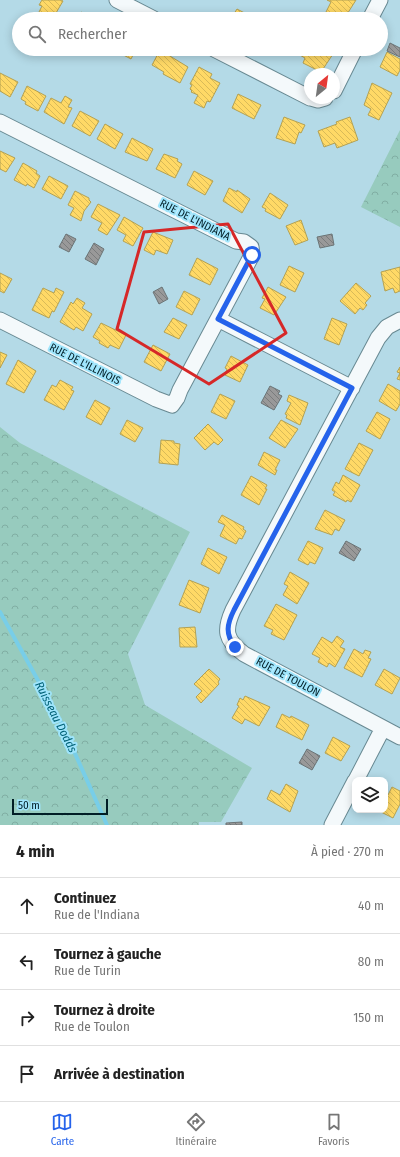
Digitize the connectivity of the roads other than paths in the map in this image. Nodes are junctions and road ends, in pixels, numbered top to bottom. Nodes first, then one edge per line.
1 (117, 0) edge
2 (380, 0) edge
3 (140, 12) edge
4 (374, 12) edge
5 (228, 56) edge
6 (352, 56) edge
7 (340, 79) edge
8 (304, 94) edge
9 (0, 122) edge
10 (218, 319) junction
11 (0, 320) edge
12 (400, 320) edge
13 (352, 388) junction
14 (172, 405) joint
15 (383, 728) junction
16 (400, 737) edge
17 (357, 777) edge
18 (352, 787) edge
19 (332, 825) edge

1 - 3 street
2 - 4 street
5 - 8 street
6 - 7 street
9 - 10 street, RUE DE L'INDIANA
10 - 13 street
10 - 14 street, RUE DE L'INDIANA
11 - 14 street, RUE DE L'ILLINOIS
12 - 13 street, RUE DE TOULON
13 - 15 street, RUE DE TOULON
15 - 16 street, RUE DE TOULON
15 - 17 street
18 - 19 street

